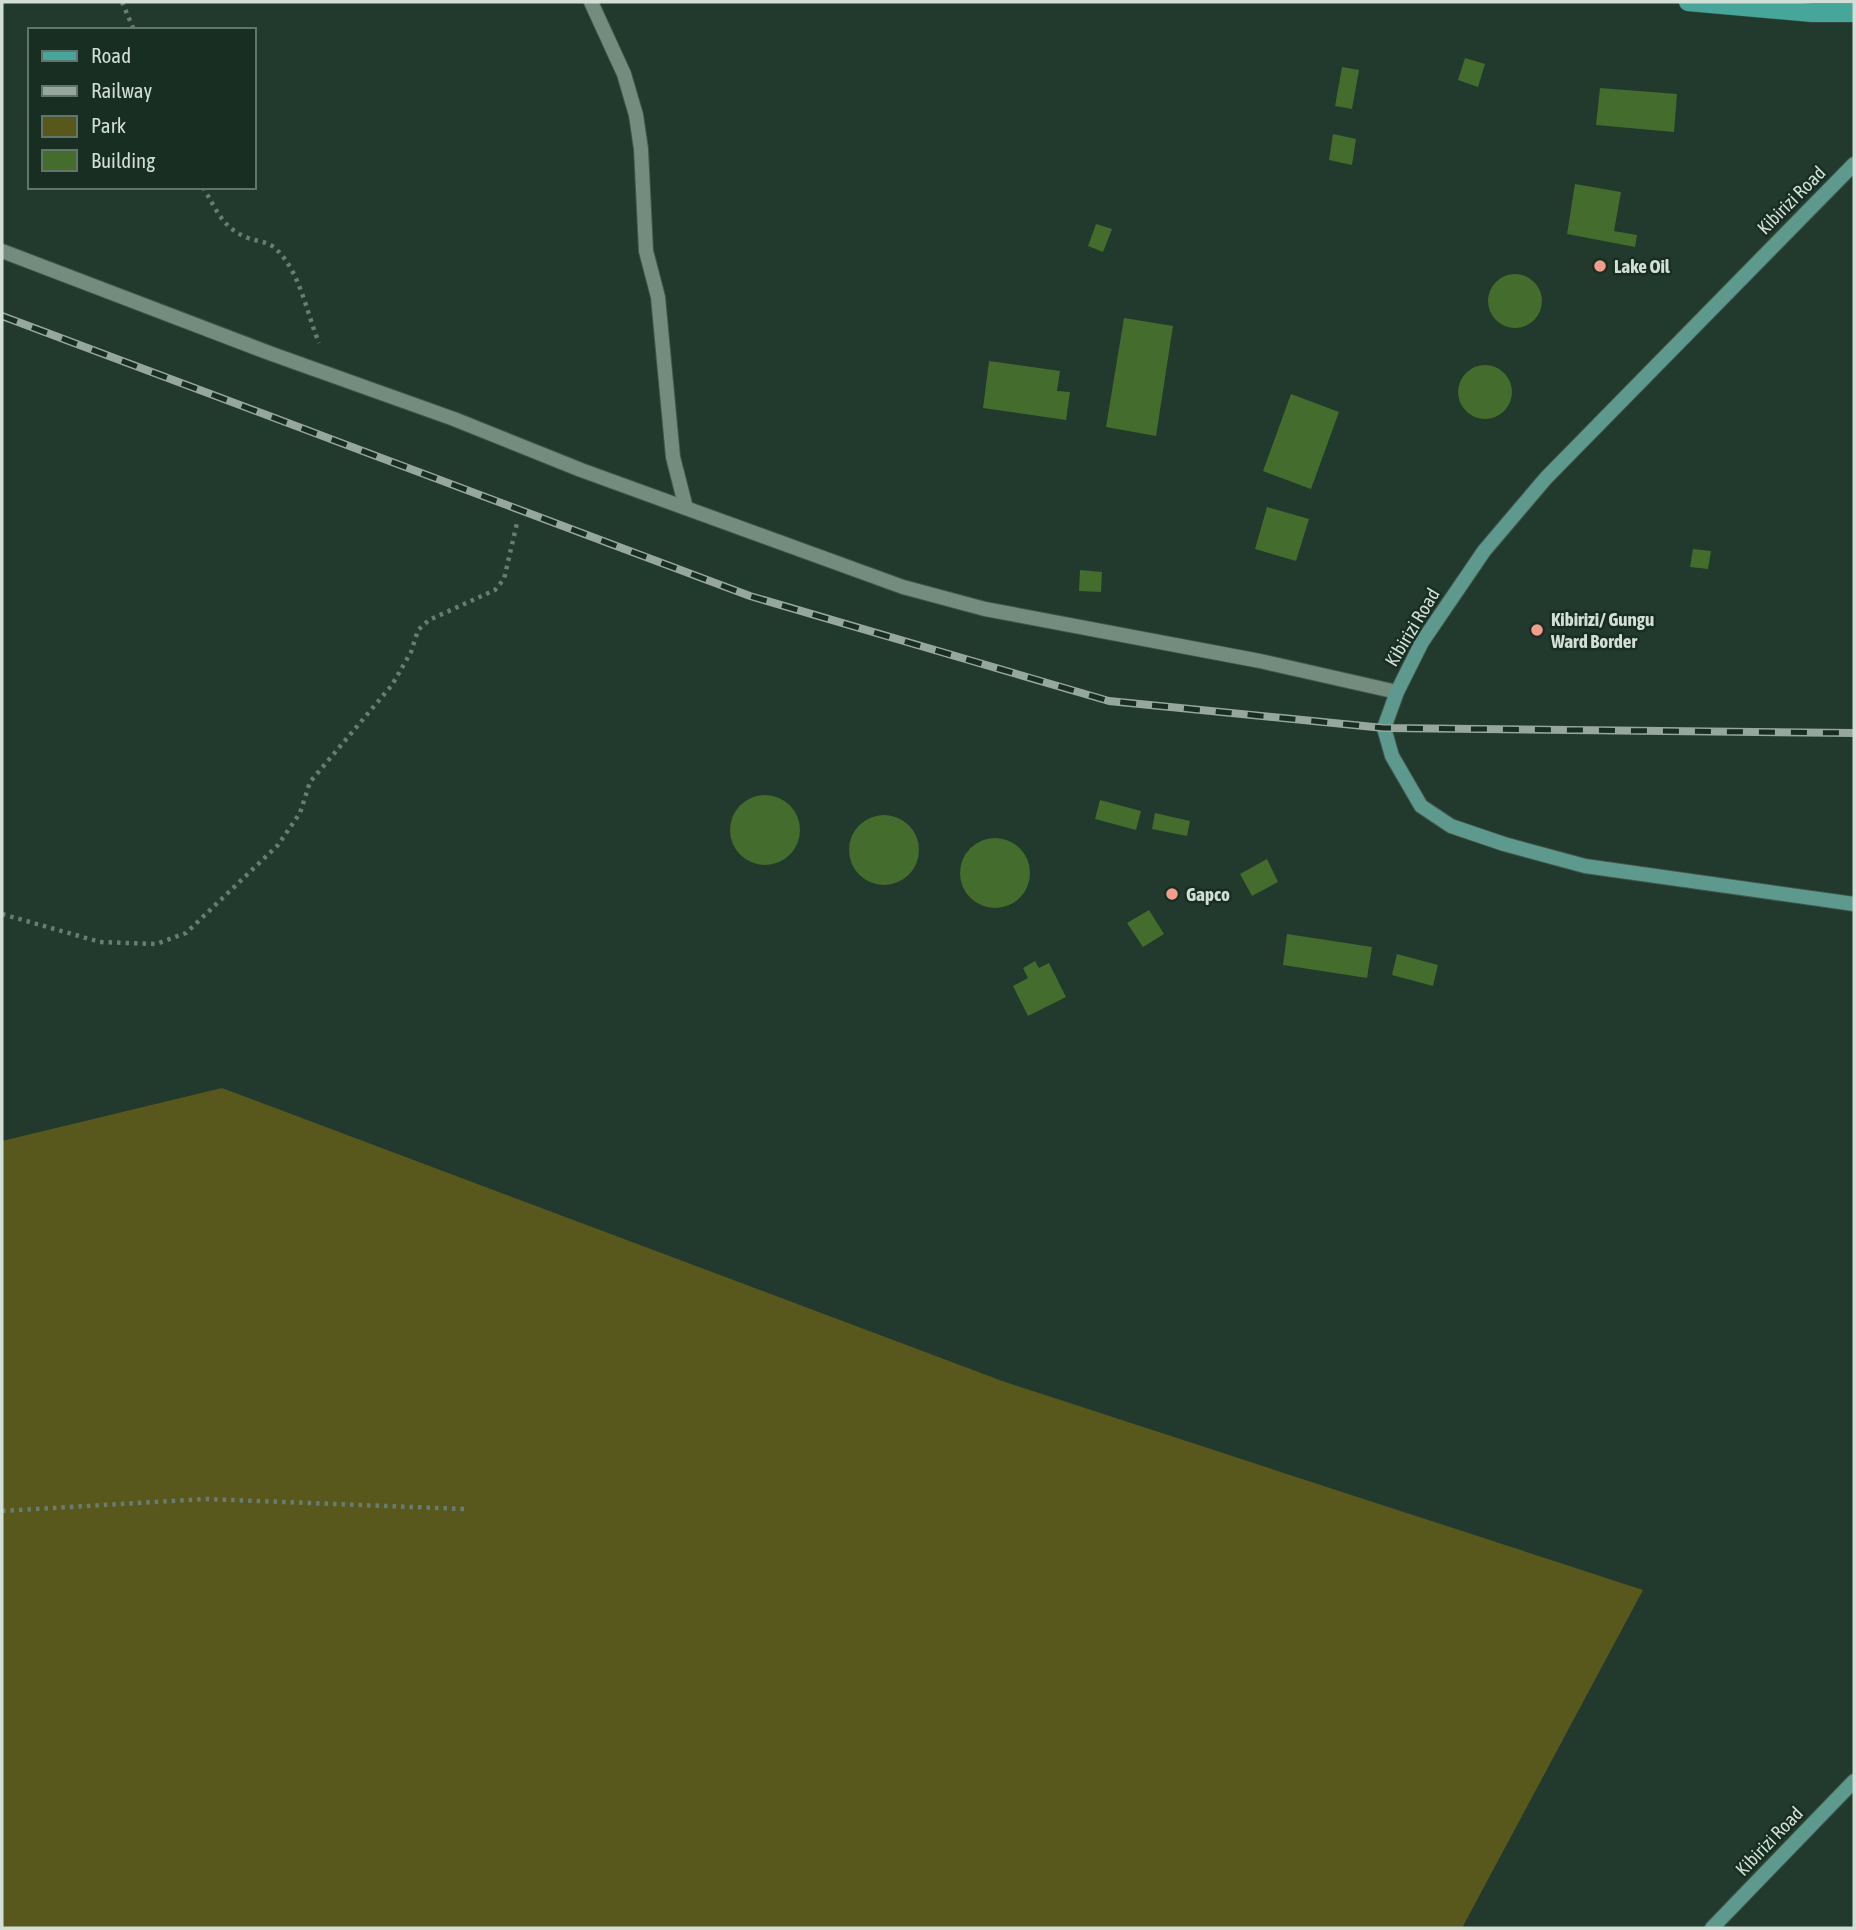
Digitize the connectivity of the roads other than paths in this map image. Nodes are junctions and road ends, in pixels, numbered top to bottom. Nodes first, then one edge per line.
1 (591, 2) edge
2 (1689, 2) edge
3 (1854, 13) edge
4 (1854, 164) edge
5 (2, 251) edge
6 (686, 508) junction
7 (1396, 692) junction
8 (1854, 904) edge
9 (1854, 1781) edge
10 (1712, 1928) edge

1 - 6 street
2 - 3 main road
4 - 7 street, Kibirizi Road
5 - 6 street
6 - 7 street
7 - 8 street, Kibirizi Road
9 - 10 street, Kibirizi Road

